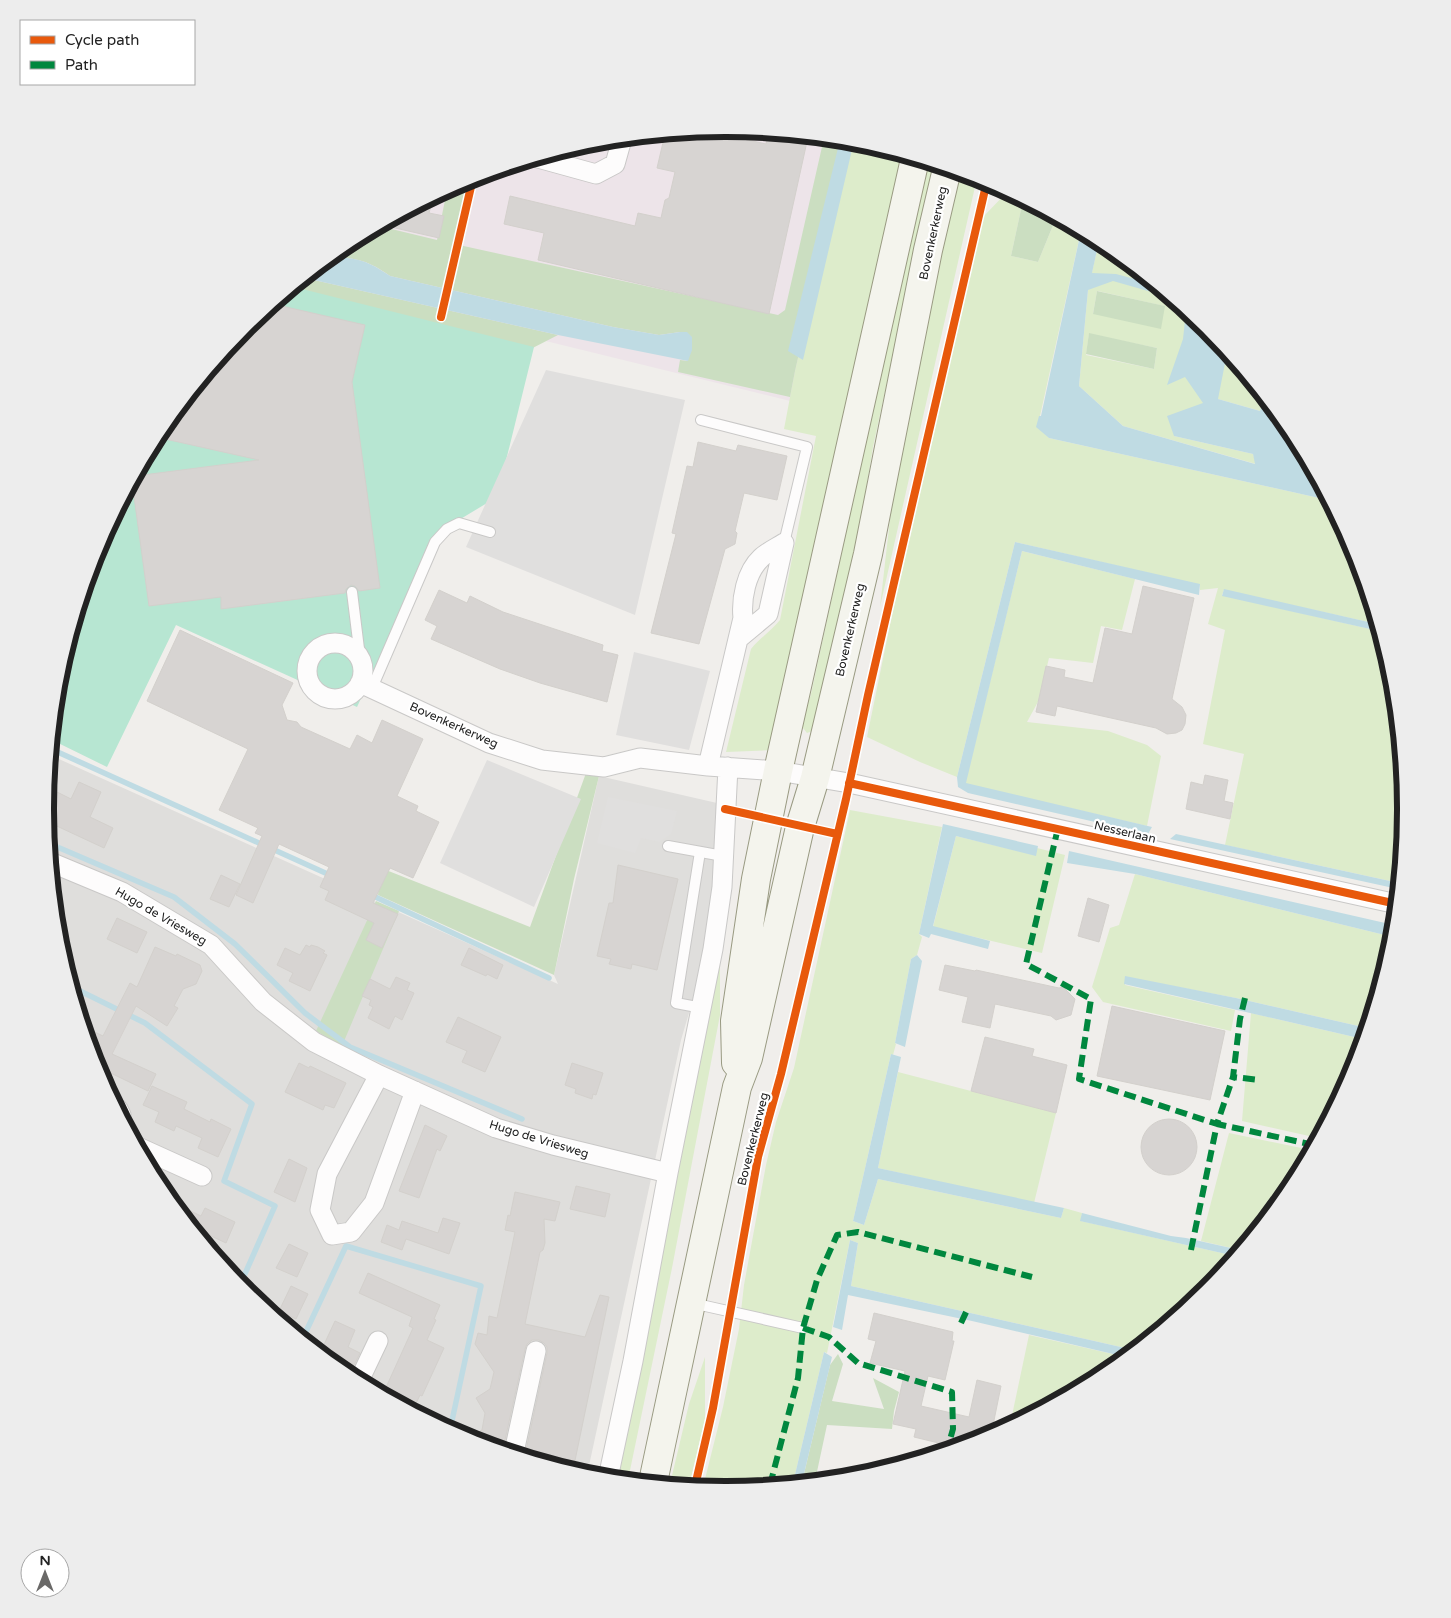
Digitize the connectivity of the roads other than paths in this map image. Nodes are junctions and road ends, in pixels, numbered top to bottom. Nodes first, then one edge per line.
1 (620, 146) edge
2 (549, 161) edge
3 (914, 165) edge
4 (945, 175) edge
5 (700, 420) dead end
6 (490, 532) dead end
7 (784, 543) junction
8 (352, 592) dead end
9 (738, 640) junction
10 (360, 657) junction
11 (366, 685) junction
12 (708, 766) junction
13 (728, 767) junction
14 (778, 771) junction
15 (815, 778) junction
16 (668, 846) dead end
17 (700, 852) junction
18 (723, 856) junction
19 (56, 865) edge
20 (1391, 903) edge
21 (702, 1008) junction
22 (378, 1075) junction
23 (737, 1087) junction
24 (415, 1091) junction
25 (148, 1152) edge
26 (668, 1173) junction
27 (202, 1176) dead end
28 (692, 1303) junction
29 (803, 1328) dead end
30 (378, 1341) dead end
31 (536, 1351) dead end
32 (362, 1374) edge
33 (515, 1447) edge
34 (610, 1470) edge
35 (654, 1476) edge

1 - 2 street
3 - 14 main road, Bovenkerkerweg
4 - 15 main road, Bovenkerkerweg
5 - 7 lane
6 - 11 lane
7 - 9 street
7 - 9 street
8 - 10 lane
9 - 12 street
10 - 11 street
10 - 11 street
11 - 12 street, Bovenkerkerweg
12 - 13 street, Bovenkerkerweg
13 - 14 street, Bovenkerkerweg
13 - 18 street
14 - 15 street, Nesserlaan
14 - 23 main road, Bovenkerkerweg
15 - 20 street, Nesserlaan
15 - 23 main road, Bovenkerkerweg
16 - 17 lane
17 - 18 lane
17 - 21 lane
18 - 21 street
19 - 22 street, Hugo de Vriesweg
21 - 26 street
22 - 24 street, Hugo de Vriesweg
22 - 24 street
23 - 28 main road, Bovenkerkerweg
24 - 26 street, Hugo de Vriesweg
25 - 27 street
26 - 34 street
28 - 29 lane
28 - 35 main road, Bovenkerkerweg
30 - 32 street
31 - 33 street

